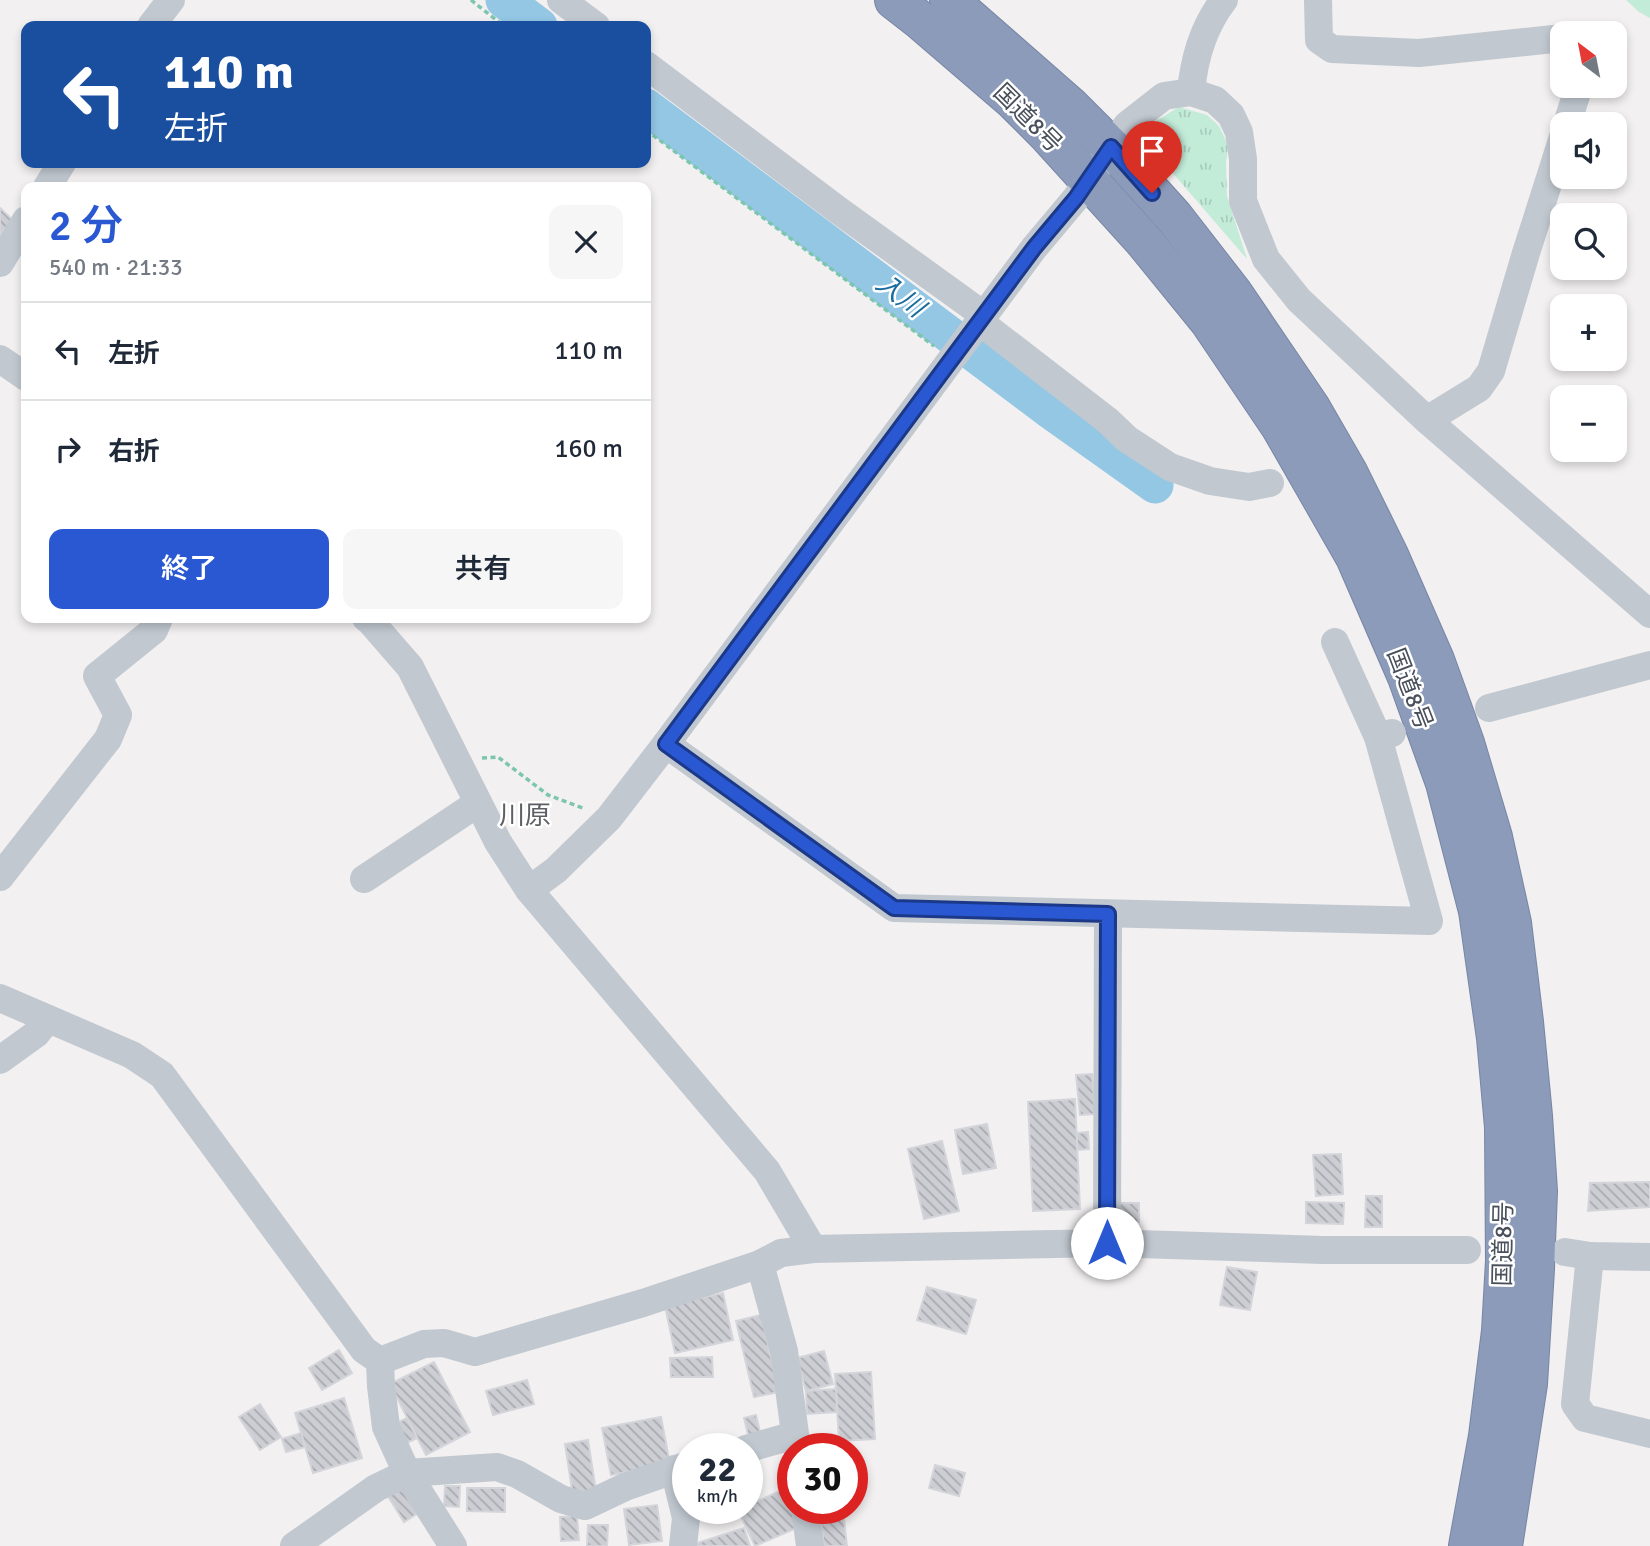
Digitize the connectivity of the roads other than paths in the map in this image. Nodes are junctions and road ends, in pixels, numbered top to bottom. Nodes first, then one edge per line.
1 (171, 0) edge
2 (561, 0) edge
3 (894, 0) edge
4 (948, 0) edge
5 (1224, 0) edge
6 (1318, 0) edge
7 (155, 21) edge
8 (589, 21) edge
9 (1550, 39) edge
10 (651, 69) edge
11 (1191, 92) junction
12 (1111, 147) junction
13 (1550, 177) edge
14 (1088, 181) junction
15 (21, 228) edge
16 (0, 263) edge
17 (982, 319) junction
18 (0, 359) edge
19 (21, 374) edge
20 (1427, 420) junction
21 (1270, 482) dead end
22 (1650, 614) edge
23 (157, 623) edge
24 (370, 623) edge
25 (1335, 642) dead end
26 (1650, 665) edge
27 (1489, 708) dead end
28 (666, 744) junction
29 (478, 803) junction
30 (0, 877) edge
31 (364, 879) dead end
32 (529, 890) junction
33 (1108, 914) junction
34 (0, 999) edge
35 (48, 1019) junction
36 (0, 1060) edge
37 (1107, 1243) junction
38 (813, 1249) junction
39 (1467, 1250) dead end
40 (1650, 1257) edge
41 (760, 1265) junction
42 (380, 1361) junction
43 (795, 1433) edge
44 (1650, 1434) edge
45 (672, 1470) edge
46 (407, 1473) junction
47 (685, 1524) edge
48 (807, 1524) edge
49 (294, 1546) edge
50 (453, 1546) edge
51 (683, 1546) edge
52 (810, 1546) edge
53 (1468, 1546) edge
54 (1503, 1546) edge

1 - 7 street
2 - 8 street
3 - 14 highway, 国道8号
4 - 12 highway, 国道8号
5 - 11 street
6 - 9 street
10 - 17 street
11 - 12 street
11 - 20 street
12 - 14 street
12 - 54 highway, 国道8号
13 - 20 street
14 - 17 street
14 - 53 highway, 国道8号
15 - 16 street
17 - 21 street
17 - 28 street
18 - 19 street
20 - 22 street
23 - 30 street
24 - 29 street
25 - 33 street
26 - 27 street
28 - 32 street
28 - 33 street
29 - 31 street
29 - 32 street
32 - 38 street
33 - 37 street
34 - 35 street
35 - 36 street
35 - 42 street
37 - 38 street
37 - 39 street
38 - 41 street
40 - 44 street
41 - 42 street
41 - 43 street
42 - 46 street
45 - 46 street
46 - 49 street
46 - 50 street
47 - 51 street
48 - 52 street

